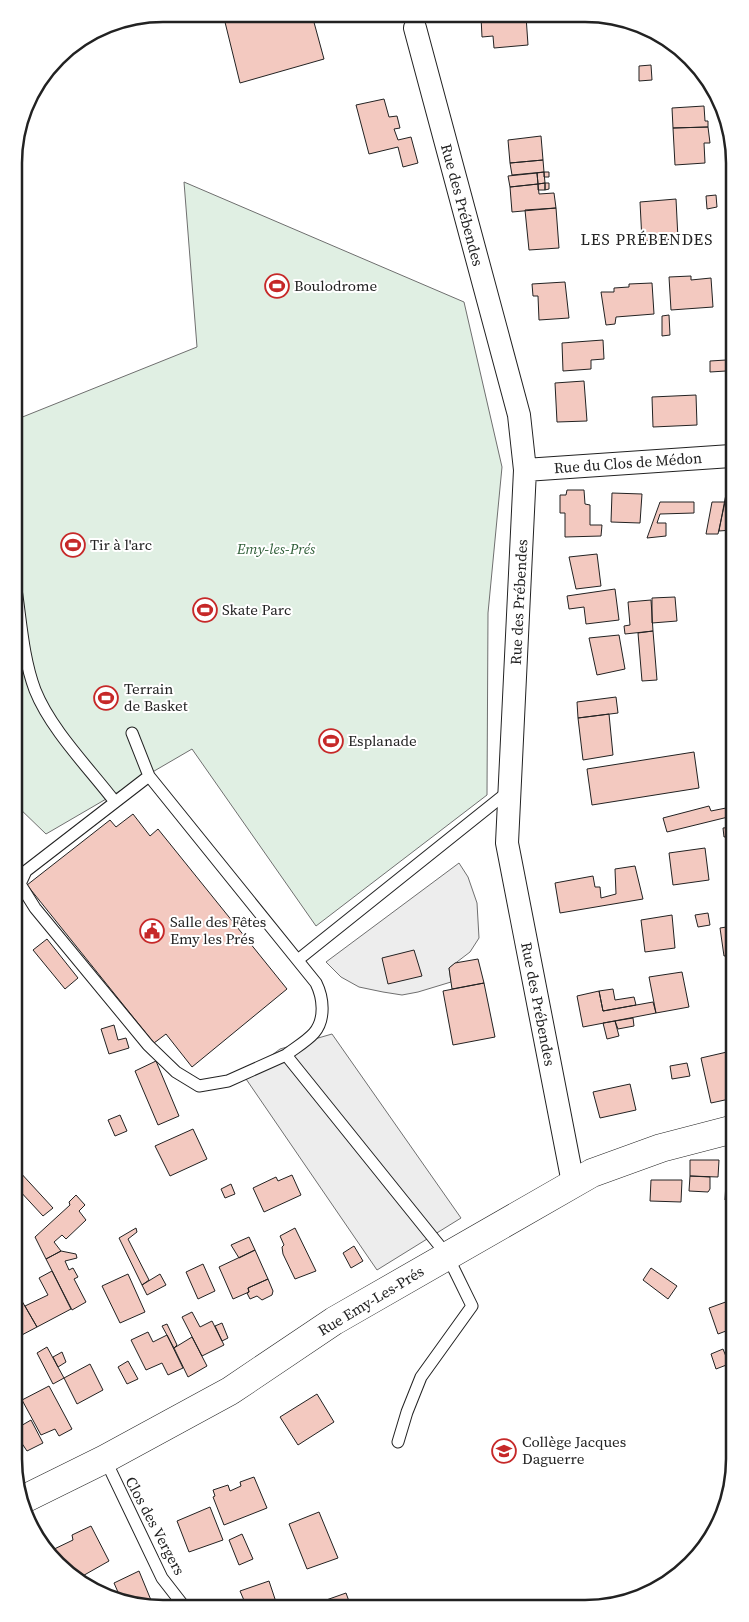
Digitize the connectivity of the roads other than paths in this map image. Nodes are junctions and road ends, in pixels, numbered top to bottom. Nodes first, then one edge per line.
1 (415, 28) dead end
2 (726, 456) edge
3 (525, 470) junction
4 (23, 634) edge
5 (132, 733) dead end
6 (149, 776) junction
7 (509, 791) junction
8 (115, 802) junction
9 (22, 879) edge
10 (22, 888) edge
11 (299, 959) junction
12 (286, 1055) junction
13 (726, 1131) edge
14 (573, 1183) junction
15 (447, 1255) junction
16 (398, 1442) dead end
17 (105, 1459) junction
18 (28, 1497) edge
19 (179, 1600) edge

1 - 3 street, Rue des Prébendes
2 - 3 street, Rue du Clos de Médon
3 - 7 street, Rue des Prébendes
4 - 8 lane
5 - 6 lane
6 - 8 lane
6 - 11 lane
7 - 11 lane
7 - 14 street, Rue des Prébendes
8 - 9 lane
10 - 12 lane
11 - 12 lane
12 - 15 lane
13 - 14 street, Rue Emy-Les-Prés
14 - 15 street, Rue Emy-Les-Prés
15 - 16 lane
15 - 17 street, Rue Emy-Les-Prés
17 - 18 street, Rue Emy-Les-Prés
17 - 19 lane, Clos des Vergers

